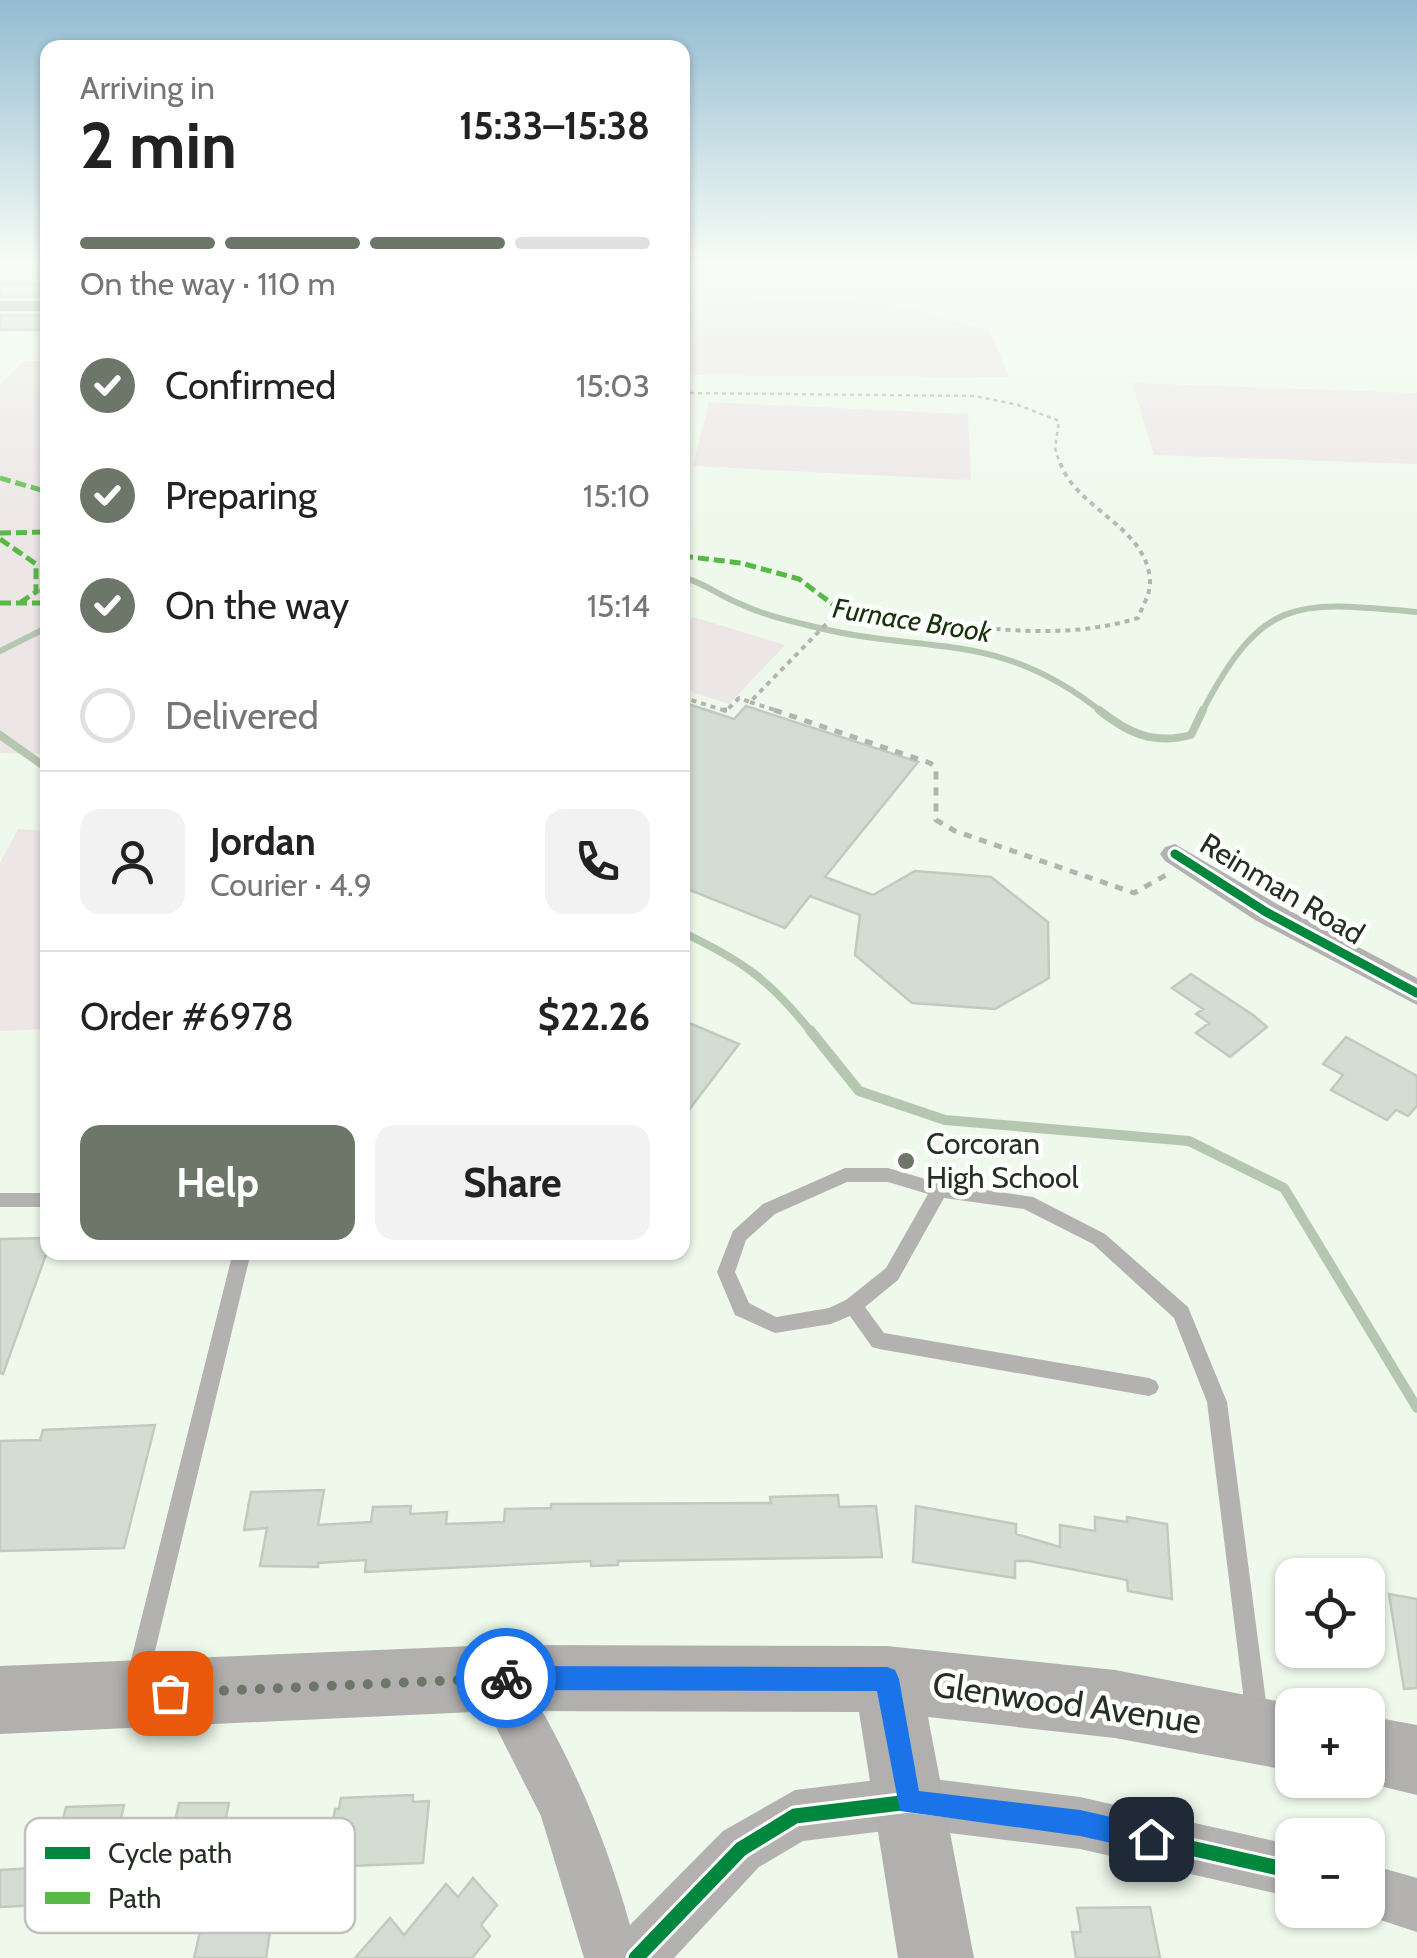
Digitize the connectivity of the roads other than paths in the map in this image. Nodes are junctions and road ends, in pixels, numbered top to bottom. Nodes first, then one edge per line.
1 (1172, 864) road end
2 (1417, 993) edge
3 (939, 1190) junction
4 (0, 1200) edge
5 (40, 1200) edge
6 (240, 1260) edge
7 (853, 1306) junction
8 (1150, 1387) dead end
9 (495, 1678) junction
10 (887, 1679) junction
11 (134, 1694) junction
12 (0, 1700) edge
13 (1275, 1728) edge
14 (1275, 1734) edge
15 (1385, 1754) edge
16 (1417, 1760) edge
17 (909, 1802) junction
18 (1275, 1867) edge
19 (1385, 1896) edge
20 (1417, 1905) edge
21 (611, 1958) edge
22 (636, 1958) edge
23 (936, 1958) edge

1 - 2 street, Reinman Road
3 - 7 lane
3 - 7 lane
3 - 13 lane
4 - 5 lane
6 - 11 lane
7 - 8 lane
9 - 10 main road, Glenwood Avenue
9 - 11 main road, Glenwood Avenue
9 - 21 street
10 - 14 main road, Glenwood Avenue
10 - 17 main road
11 - 12 main road, Glenwood Avenue
15 - 16 main road
17 - 18 street
17 - 22 street
17 - 23 main road
19 - 20 street

